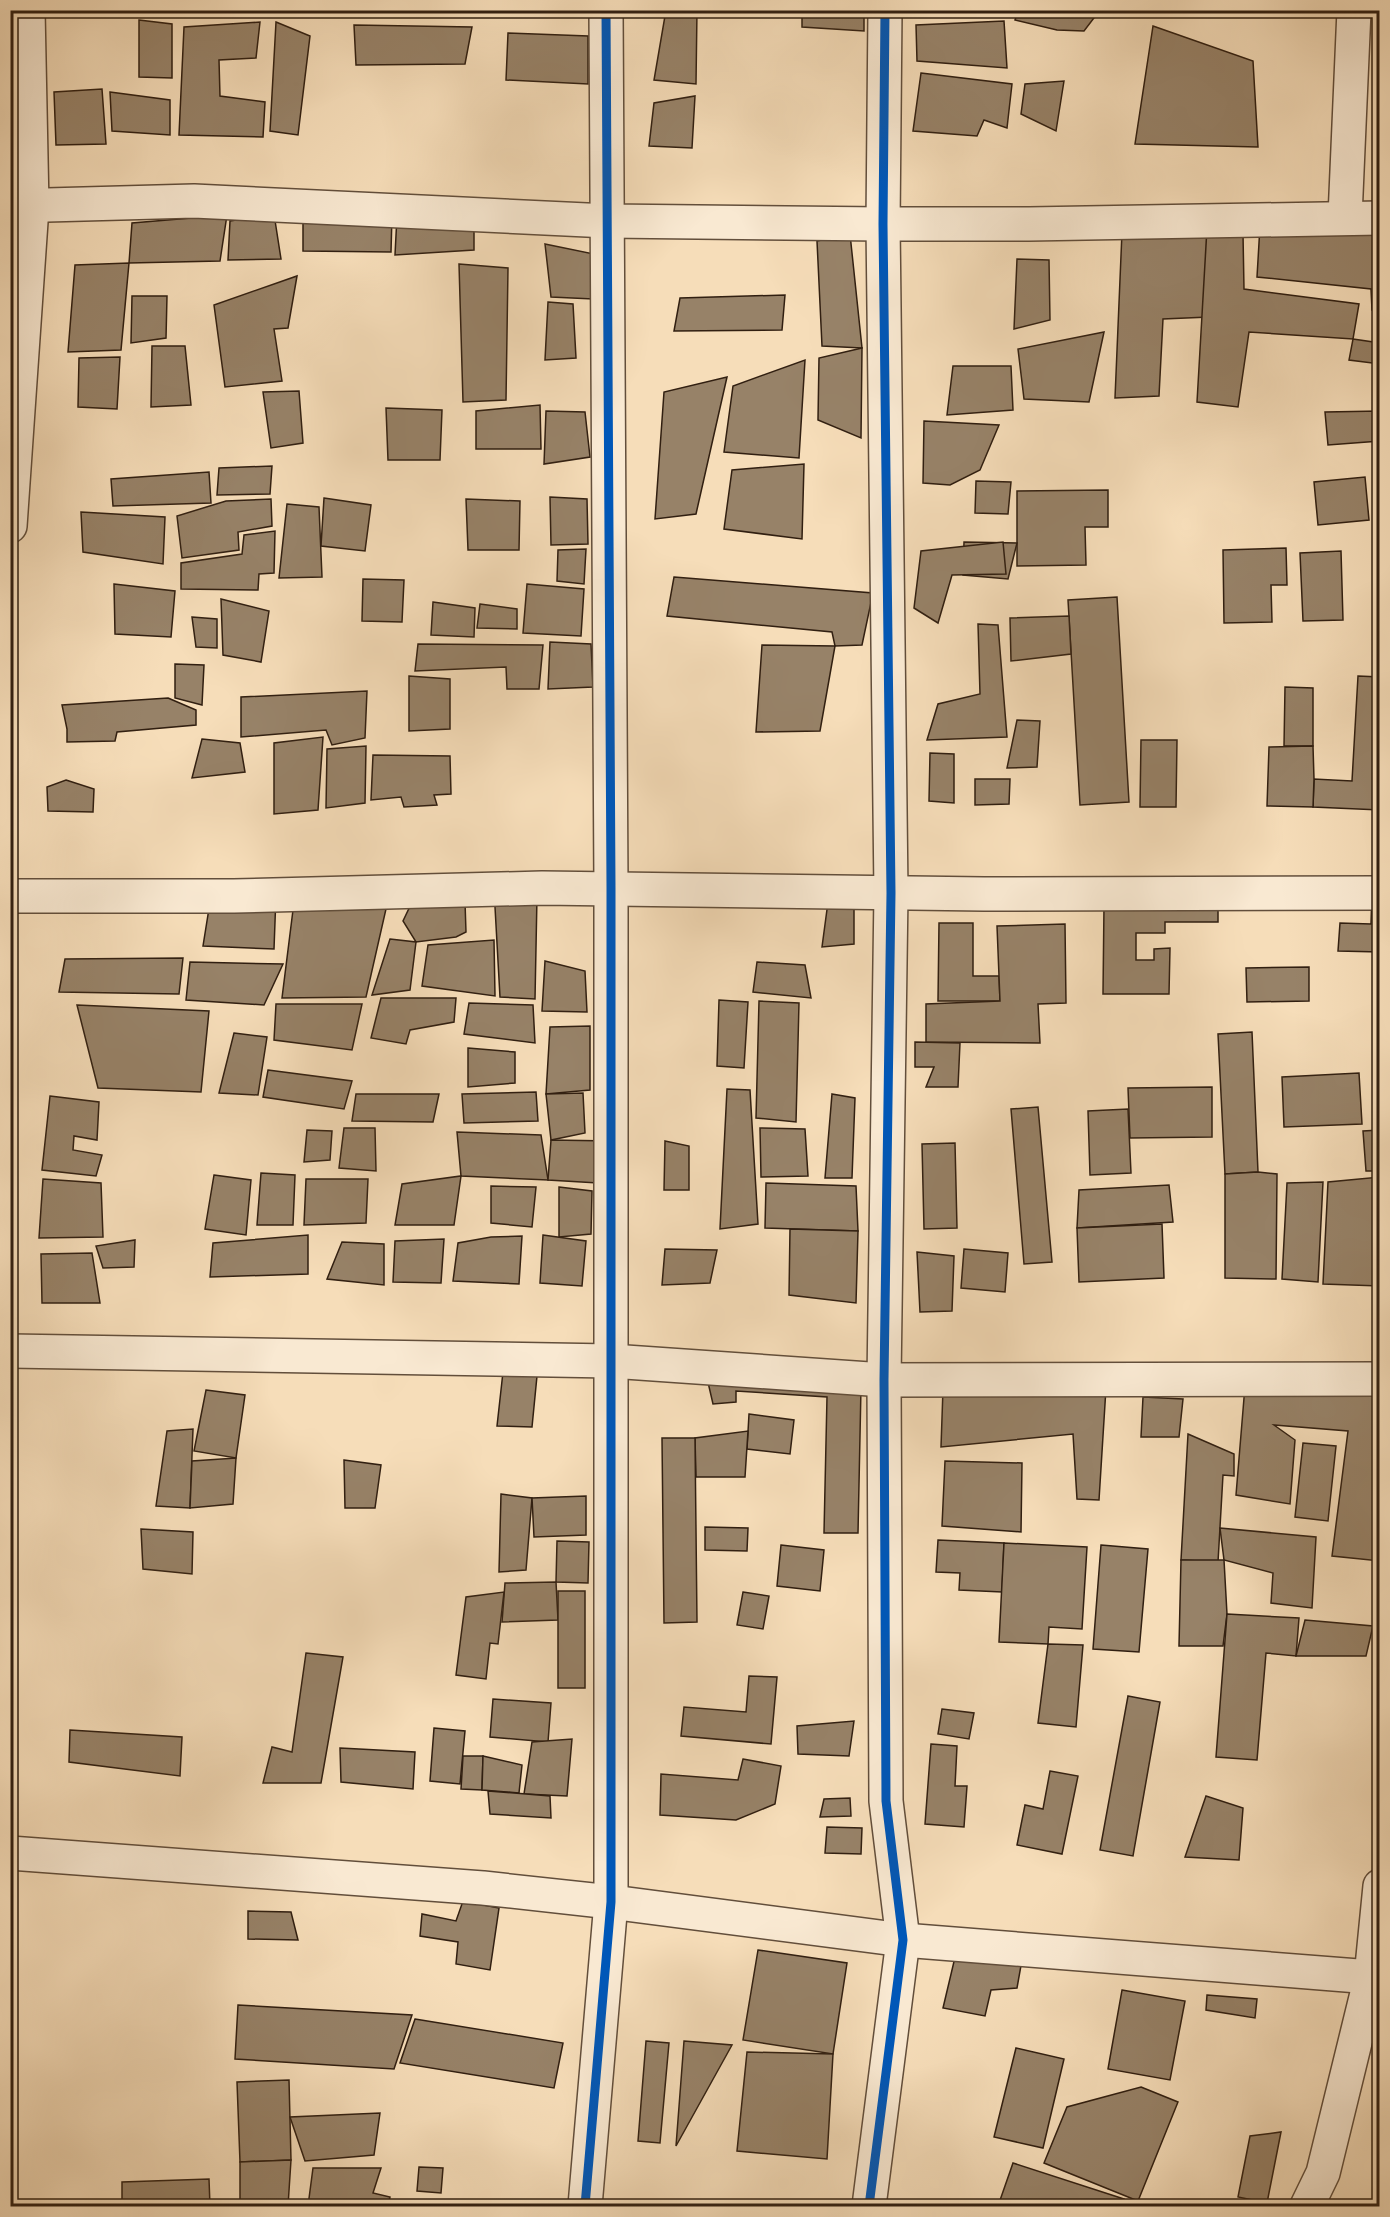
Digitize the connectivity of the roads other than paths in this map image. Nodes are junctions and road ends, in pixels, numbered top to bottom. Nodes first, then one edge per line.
1 (28, 10) edge
2 (606, 10) edge
3 (885, 10) edge
4 (1354, 10) edge
5 (21, 207) edge
6 (1345, 218) junction
7 (1380, 218) edge
8 (608, 221) junction
9 (883, 224) junction
10 (10, 526) edge
11 (611, 888) junction
12 (891, 893) junction
13 (1380, 893) edge
14 (10, 896) edge
15 (10, 1351) edge
16 (611, 1361) junction
17 (1380, 1379) edge
18 (884, 1380) junction
19 (10, 1853) edge
20 (1380, 1886) edge
21 (610, 1902) junction
22 (903, 1940) junction
23 (1375, 1978) edge
24 (585, 2206) edge
25 (869, 2206) edge
26 (1307, 2206) edge

1 - 5 street
2 - 8 street
3 - 9 street
4 - 6 street
5 - 8 street
5 - 10 street
6 - 7 street
6 - 9 street
8 - 9 street
8 - 11 street
9 - 12 street
11 - 12 street
11 - 14 street
11 - 16 street
12 - 13 street
12 - 18 street
15 - 16 street
16 - 18 street
16 - 21 street
17 - 18 street
18 - 22 street
19 - 21 street
20 - 23 street
21 - 22 street
21 - 24 street
22 - 23 street
22 - 25 street
23 - 26 street

